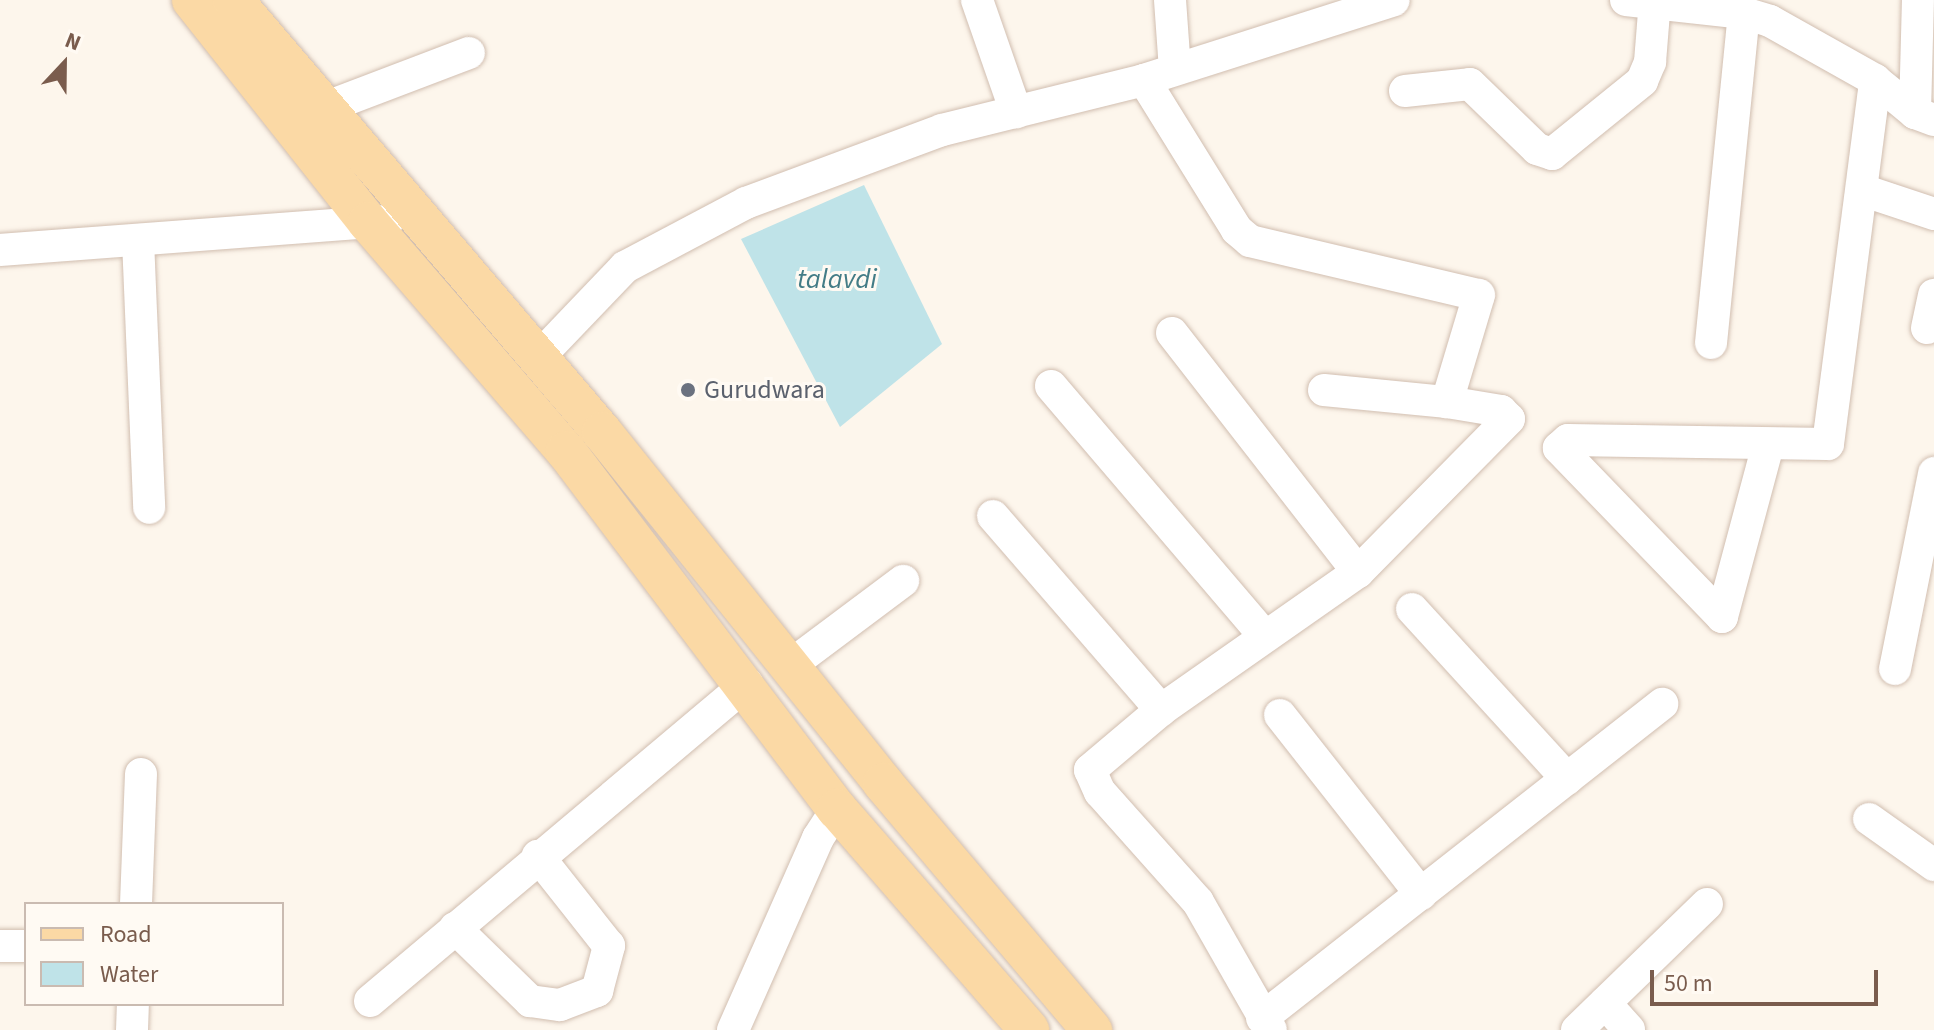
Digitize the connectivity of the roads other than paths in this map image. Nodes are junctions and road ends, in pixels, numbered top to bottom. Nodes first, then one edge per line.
1 (192, 0) edge
2 (233, 0) edge
3 (977, 0) edge
4 (1170, 0) edge
5 (1394, 0) edge
6 (1918, 0) edge
7 (1645, 1) edge
8 (1338, 8) edge
9 (1762, 11) edge
10 (469, 53) dead end
11 (1175, 69) junction
12 (1144, 80) junction
13 (1875, 80) junction
14 (1405, 91) dead end
15 (324, 108) junction
16 (1016, 112) junction
17 (1924, 116) edge
18 (1862, 190) junction
19 (1934, 214) edge
20 (418, 218) junction
21 (368, 222) junction
22 (138, 240) junction
23 (0, 250) edge
24 (1934, 295) edge
25 (1927, 328) dead end
26 (1172, 333) dead end
27 (1711, 343) dead end
28 (538, 358) junction
29 (1051, 386) dead end
30 (1324, 390) dead end
31 (1447, 402) junction
32 (1768, 445) junction
33 (1934, 473) edge
34 (149, 508) dead end
35 (993, 516) dead end
36 (1358, 572) junction
37 (903, 581) dead end
38 (1412, 609) dead end
39 (1263, 634) junction
40 (792, 664) junction
41 (1895, 669) dead end
42 (747, 683) junction
43 (1662, 704) dead end
44 (1161, 710) junction
45 (1280, 715) dead end
46 (141, 774) dead end
47 (1567, 779) junction
48 (837, 809) junction
49 (1869, 819) dead end
50 (538, 856) junction
51 (1934, 865) edge
52 (1421, 894) junction
53 (136, 902) edge
54 (1707, 904) dead end
55 (455, 928) junction
56 (0, 946) edge
57 (24, 946) edge
58 (370, 1001) dead end
59 (1605, 1003) junction
60 (133, 1006) edge
61 (1266, 1024) edge
62 (132, 1030) edge
63 (733, 1030) edge
64 (1029, 1030) edge
65 (1092, 1030) edge
66 (1577, 1030) edge
67 (1629, 1030) edge

1 - 21 main road
2 - 15 main road
3 - 16 street
4 - 11 street
5 - 8 street
6 - 17 street
7 - 9 street
7 - 14 street
8 - 11 street
9 - 13 street
9 - 27 street
10 - 15 street
11 - 12 street
12 - 16 street
12 - 31 street
13 - 17 street
13 - 18 street
15 - 20 main road
16 - 28 street
18 - 19 street
18 - 32 street
20 - 21 street
20 - 28 main road
21 - 22 street
21 - 42 main road
22 - 23 street
22 - 34 street
24 - 25 street
26 - 36 street
28 - 40 main road
29 - 39 street
30 - 31 street
31 - 36 street
32 - 32 street
33 - 41 street
35 - 44 street
36 - 39 street
37 - 40 street
38 - 47 street
39 - 44 street
40 - 65 main road
42 - 48 main road
42 - 50 street
43 - 47 street
44 - 61 street
45 - 52 street
46 - 53 street
47 - 52 street
48 - 63 street
48 - 64 main road
49 - 51 street
50 - 55 street
50 - 55 street
52 - 61 street
54 - 59 street
55 - 58 street
56 - 57 street
59 - 66 street
59 - 67 street
60 - 62 street

